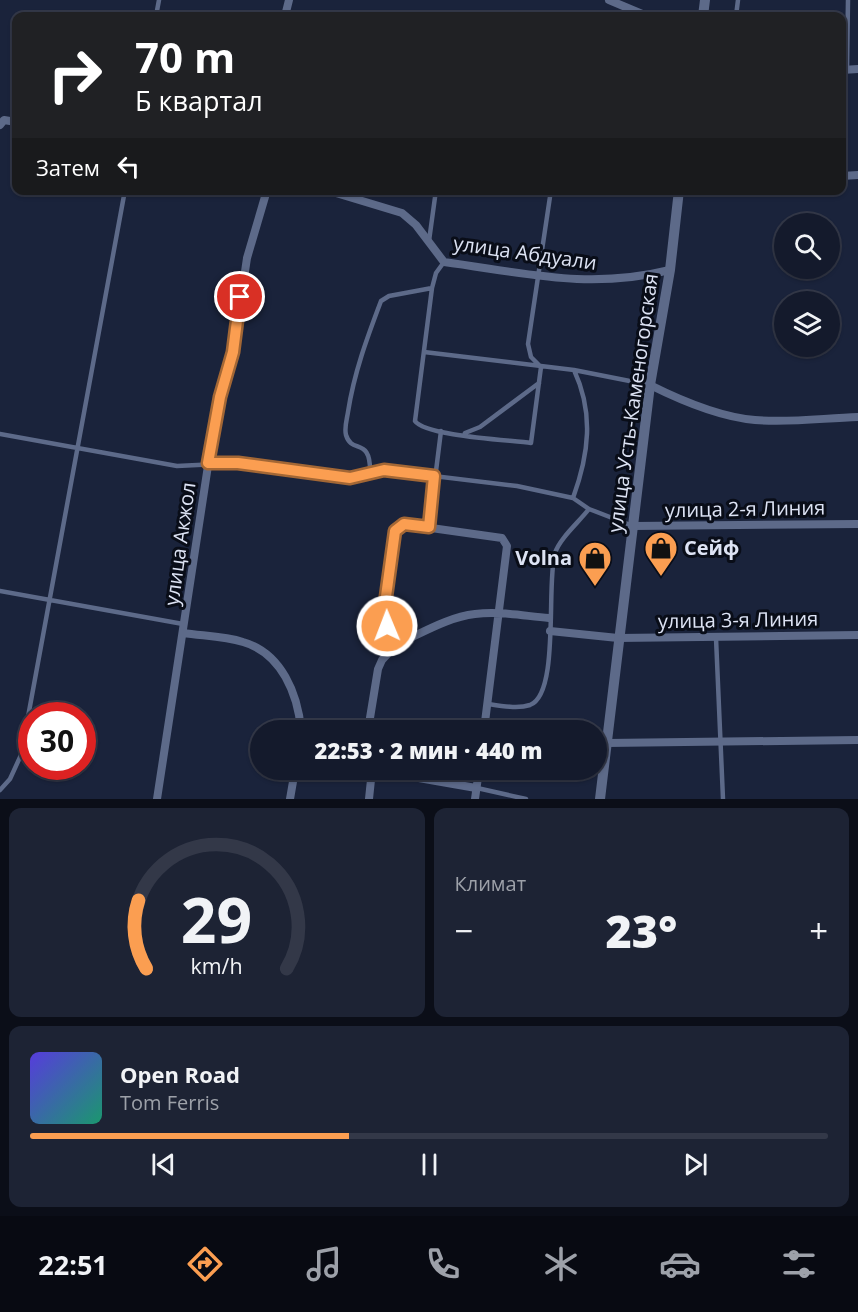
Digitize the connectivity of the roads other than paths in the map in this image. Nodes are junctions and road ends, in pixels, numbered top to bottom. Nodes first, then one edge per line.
1 (609, 0) edge
2 (848, 0) edge
3 (637, 12) edge
4 (846, 35) edge
5 (123, 195) edge
6 (266, 195) edge
7 (343, 195) edge
8 (435, 195) edge
9 (550, 195) edge
10 (678, 195) edge
11 (429, 241) junction
12 (444, 262) junction
13 (670, 270) junction
14 (540, 275) junction
15 (432, 288) junction
16 (424, 352) junction
17 (541, 367) junction
18 (573, 370) junction
19 (539, 383) junction
20 (650, 385) junction
21 (858, 417) edge
22 (441, 431) junction
23 (0, 434) edge
24 (462, 434) junction
25 (78, 448) junction
26 (208, 463) junction
27 (370, 473) junction
28 (434, 476) junction
29 (573, 498) junction
30 (589, 509) junction
31 (858, 524) edge
32 (633, 526) junction
33 (429, 527) junction
34 (0, 591) edge
35 (50, 600) junction
36 (499, 613) junction
37 (549, 618) junction
38 (184, 628) junction
39 (550, 631) junction
40 (858, 635) edge
41 (618, 638) junction
42 (716, 638) junction
43 (398, 644) junction
44 (489, 704) junction
45 (301, 720) edge
46 (369, 720) edge
47 (486, 720) edge
48 (858, 740) edge
49 (721, 742) junction
50 (607, 743) joint
51 (293, 780) edge
52 (371, 780) edge
53 (430, 780) edge
54 (478, 780) edge
55 (602, 780) edge
56 (477, 788) junction
57 (0, 790) edge
58 (157, 799) edge
59 (290, 799) edge
60 (369, 799) edge
61 (475, 799) edge
62 (526, 799) edge
63 (600, 799) edge
64 (723, 799) edge

1 - 3 street
2 - 4 lane
5 - 25 lane
6 - 26 street, улица Акжол
7 - 11 street, улица Абдуали
8 - 11 lane
9 - 14 lane
10 - 13 street, улица Усть-Каменогорская
11 - 12 street, улица Абдуали
12 - 14 street, улица Абдуали
12 - 15 lane
13 - 14 street, улица Абдуали
13 - 20 street, улица Усть-Каменогорская
14 - 17 lane
15 - 16 lane
15 - 27 lane
16 - 17 lane
16 - 22 lane
17 - 18 lane
17 - 19 lane
18 - 20 lane
18 - 29 lane
19 - 24 lane
19 - 24 lane
20 - 21 street
20 - 32 street, улица Усть-Каменогорская
22 - 24 lane
22 - 28 lane
23 - 25 lane
25 - 26 lane
25 - 35 lane
26 - 27 lane
26 - 38 street, улица Акжол
27 - 28 lane
28 - 29 lane
28 - 33 lane
29 - 30 lane
30 - 32 lane
30 - 37 lane
31 - 32 street, улица 2-я Линия
32 - 41 street, улица Усть-Каменогорская
33 - 36 street
33 - 43 street
34 - 35 lane
35 - 38 lane
35 - 57 lane
36 - 37 street
36 - 43 street
36 - 44 street
37 - 39 lane
38 - 45 street
38 - 58 street, улица Акжол
39 - 41 street, улица 3-я Линия
39 - 44 lane
40 - 42 street, улица 3-я Линия
41 - 42 street, улица 3-я Линия
41 - 50 street, улица Усть-Каменогорская
42 - 49 lane
43 - 46 street
44 - 47 street
48 - 49 street
49 - 50 street
49 - 64 lane
51 - 59 street
52 - 60 street
53 - 56 street
54 - 56 street
55 - 63 street, улица Усть-Каменогорская
56 - 61 street
56 - 62 lane

